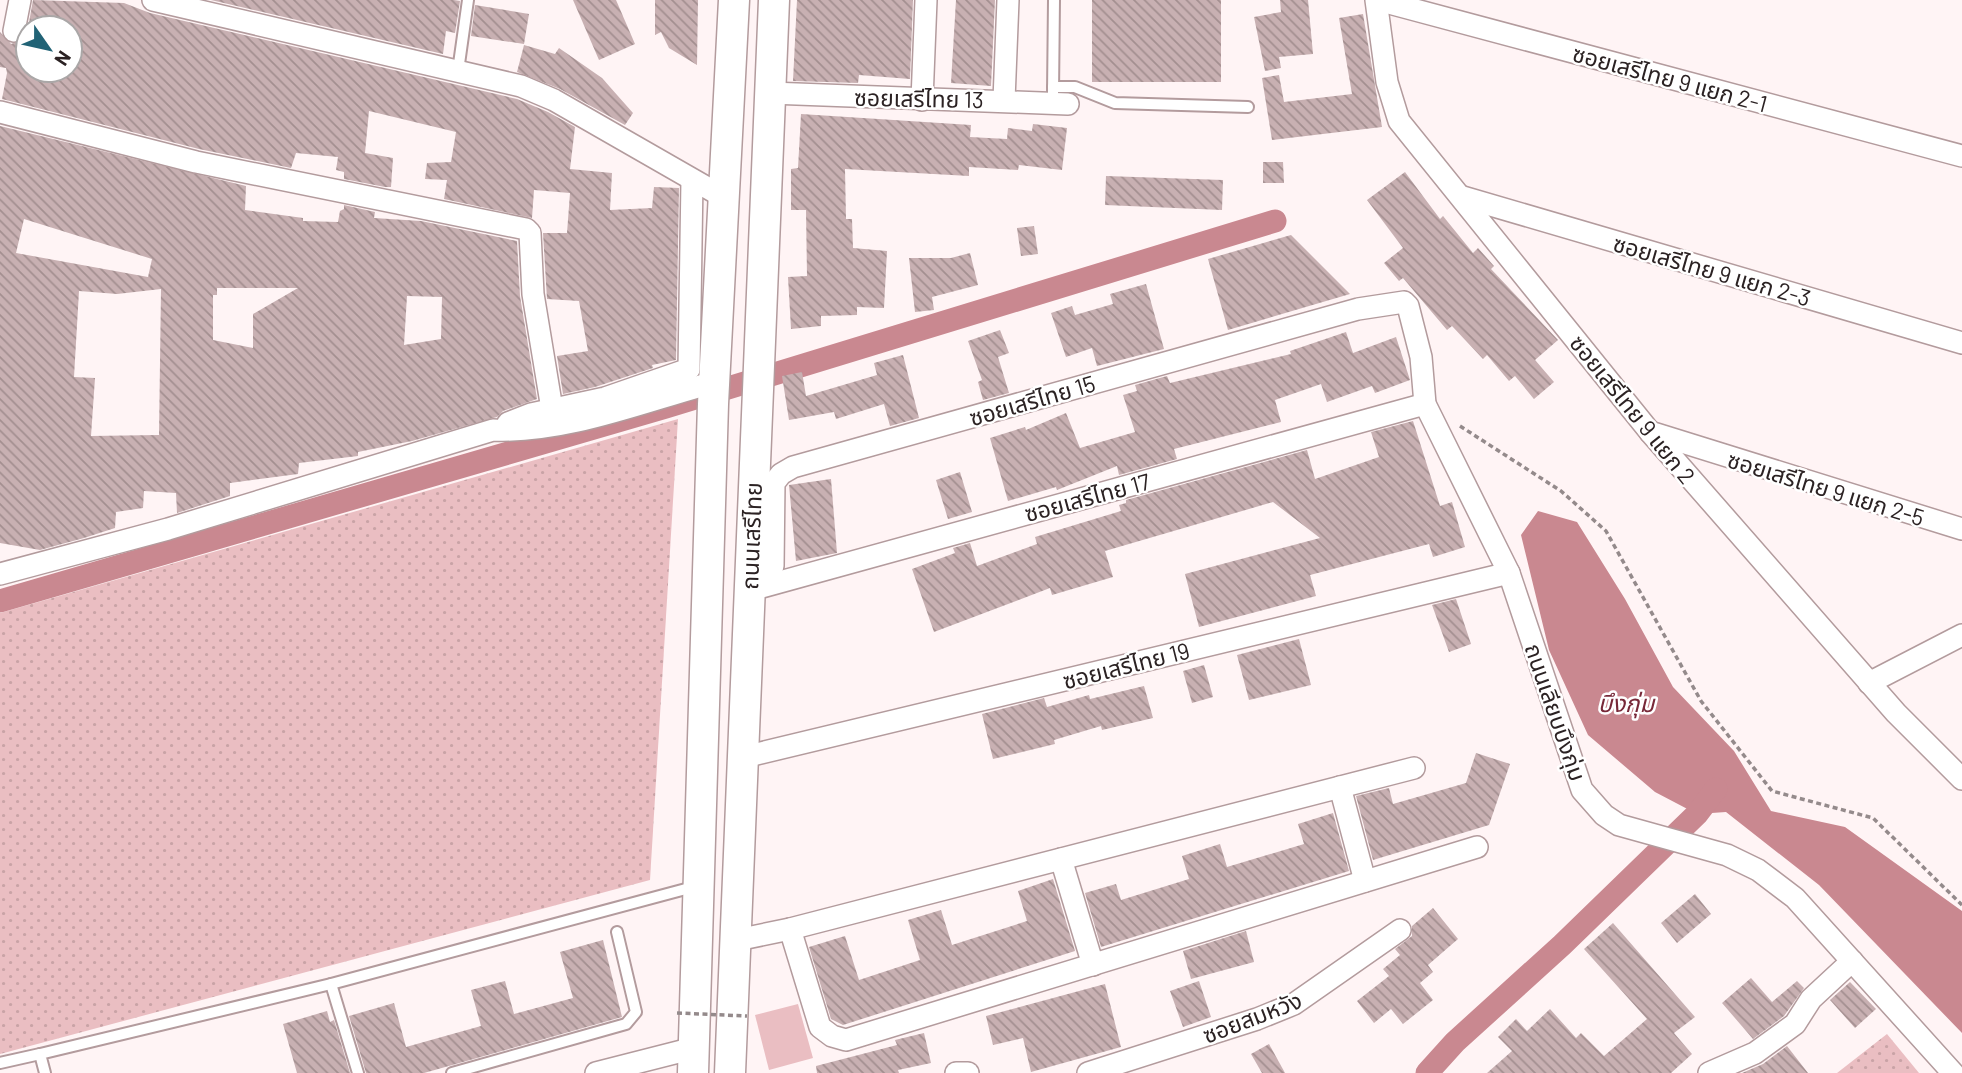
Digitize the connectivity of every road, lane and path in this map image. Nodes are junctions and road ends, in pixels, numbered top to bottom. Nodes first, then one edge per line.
1 (153, 0) edge
2 (468, 0) edge
3 (734, 0) edge
4 (774, 0) edge
5 (926, 0) edge
6 (1008, 0) edge
7 (1054, 0) edge
8 (1377, 0) edge
9 (458, 71) junction
10 (770, 93) junction
11 (1058, 98) junction
12 (922, 100) junction
13 (1004, 100) junction
14 (1248, 107) dead end
15 (0, 112) edge
16 (1962, 156) edge
17 (692, 180) junction
18 (1463, 197) junction
19 (725, 198) junction
20 (1408, 306) joint
21 (1962, 344) edge
22 (715, 381) junction
23 (1425, 404) junction
24 (552, 409) junction
25 (1459, 426) dead end
26 (494, 430) junction
27 (1650, 432) junction
28 (1962, 529) edge
29 (1509, 573) junction
30 (0, 574) edge
31 (750, 590) junction
32 (1962, 635) edge
33 (1869, 682) junction
34 (744, 757) junction
35 (1414, 768) dead end
36 (1962, 779) edge
37 (1340, 786) junction
38 (1477, 847) dead end
39 (1061, 859) junction
40 (1365, 881) junction
41 (700, 886) junction
42 (1962, 905) edge
43 (790, 929) junction
44 (1400, 930) dead end
45 (617, 932) dead end
46 (737, 940) junction
47 (1852, 961) junction
48 (1093, 965) junction
49 (331, 984) junction
50 (677, 1013) dead end
51 (747, 1016) dead end
52 (40, 1054) junction
53 (694, 1060) edge
54 (0, 1063) edge
55 (45, 1073) edge
56 (358, 1073) edge
57 (452, 1073) edge
58 (596, 1073) edge
59 (730, 1073) edge
60 (956, 1073) edge
61 (968, 1073) edge
62 (1088, 1073) edge
63 (1709, 1073) edge
64 (1954, 1073) edge

1 - 9 street
2 - 9 lane
3 - 19 main road, ถนนเสรีไทย
4 - 10 main road, ถนนเสรีไทย
5 - 12 street
6 - 13 street
7 - 11 lane
8 - 16 street, ซอยเสรีไทย 9 แยก 2-1
8 - 18 street, ซอยเสรีไทย 9 แยก 2
9 - 17 street
10 - 12 street, ซอยเสรีไทย 13
10 - 31 main road, ถนนเสรีไทย
11 - 13 street, ซอยเสรีไทย 13
11 - 14 lane
12 - 13 street, ซอยเสรีไทย 13
15 - 24 street
17 - 19 street
17 - 24 street
18 - 21 street, ซอยเสรีไทย 9 แยก 2-3
18 - 27 street, ซอยเสรีไทย 9 แยก 2
19 - 22 main road, ถนนเสรีไทย
20 - 23 street, ถนนเลียบบึงกุ่ม
20 - 31 street, ซอยเสรีไทย 15
22 - 26 street
22 - 41 main road, ถนนเสรีไทย
23 - 29 street, ถนนเลียบบึงกุ่ม
23 - 31 street, ซอยเสรีไทย 17
24 - 26 street
25 - 42 path
26 - 30 street
27 - 28 street, ซอยเสรีไทย 9 แยก 2-5
27 - 33 street, ซอยเสรีไทย 9 แยก 2
29 - 34 street, ซอยเสรีไทย 19
29 - 47 street, ถนนเลียบบึงกุ่ม
31 - 34 main road, ถนนเสรีไทย
32 - 33 street
33 - 36 street, ซอยเสรีไทย 9 แยก 2
34 - 46 main road, ถนนเสรีไทย
35 - 37 street
37 - 39 street
37 - 40 street
38 - 40 street
39 - 43 street
39 - 48 street
40 - 48 street
41 - 49 lane
41 - 53 main road, ถนนเสรีไทย
43 - 46 street
43 - 48 street
44 - 62 street, ซอยสมหวัง
45 - 57 lane
46 - 59 main road, ถนนเสรีไทย
47 - 63 street
47 - 64 street, ถนนเลียบบึงกุ่ม
49 - 52 lane
49 - 56 lane
50 - 51 path, bridge
52 - 54 lane
52 - 55 lane
53 - 58 street
60 - 61 street

